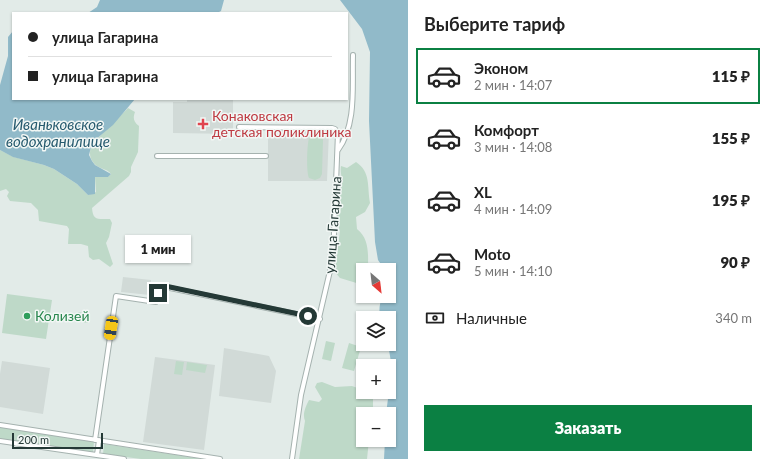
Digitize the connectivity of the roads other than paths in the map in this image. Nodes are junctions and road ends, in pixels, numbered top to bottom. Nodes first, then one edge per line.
1 (353, 55) dead end
2 (239, 127) dead end
3 (338, 150) junction
4 (157, 156) dead end
5 (266, 156) dead end
6 (320, 319) junction
7 (0, 425) edge
8 (97, 440) junction
9 (0, 441) edge
10 (97, 456) junction
11 (124, 459) edge
12 (220, 459) edge
13 (292, 459) edge

1 - 3 street
2 - 3 street, улица Гагарина
3 - 6 street, улица Гагарина
4 - 5 street
6 - 8 street
6 - 13 street, улица Гагарина
7 - 8 street
8 - 10 street
8 - 12 street
9 - 10 street
10 - 11 street

